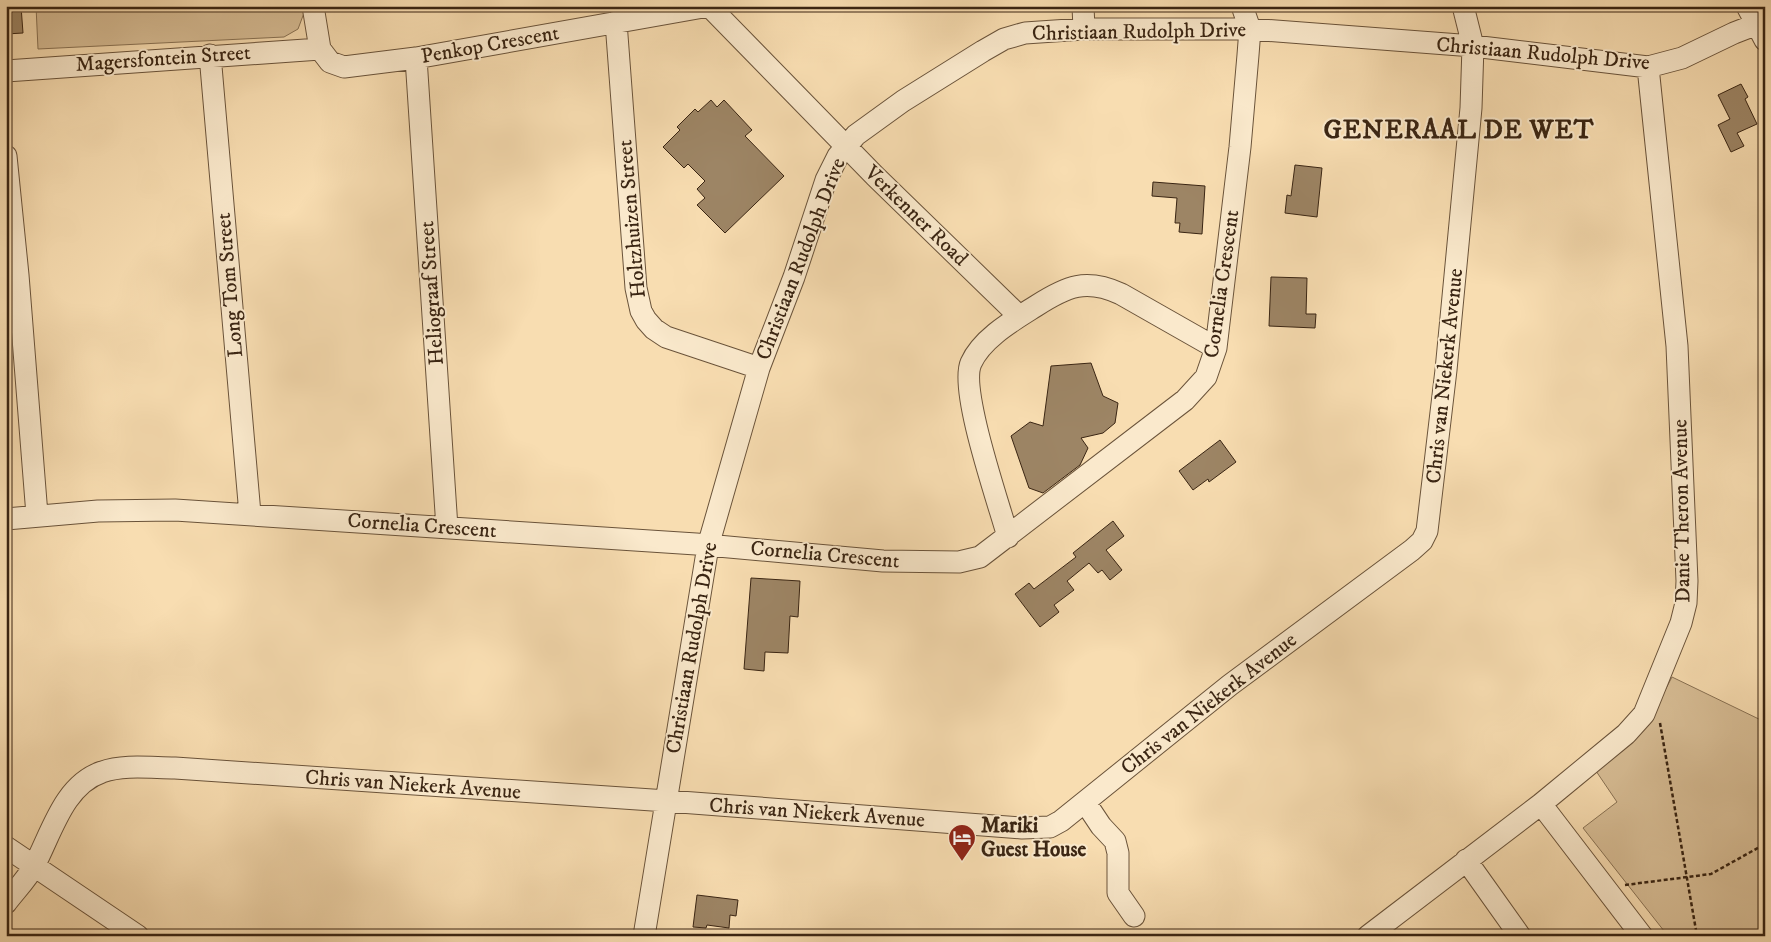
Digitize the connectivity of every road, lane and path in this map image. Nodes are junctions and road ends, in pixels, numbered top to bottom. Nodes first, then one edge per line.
1 (313, 6) edge
2 (709, 6) edge
3 (1083, 6) edge
4 (1242, 6) edge
5 (1463, 6) edge
6 (616, 22) junction
7 (1758, 23) edge
8 (1084, 29) junction
9 (1250, 29) junction
10 (1474, 46) junction
11 (320, 49) junction
12 (210, 55) junction
13 (416, 58) junction
14 (1648, 67) junction
15 (6, 71) edge
16 (845, 146) junction
17 (6, 156) edge
18 (1019, 316) junction
19 (1216, 348) junction
20 (760, 368) junction
21 (250, 514) junction
22 (37, 515) junction
23 (6, 519) edge
24 (447, 528) junction
25 (1008, 537) junction
26 (708, 546) junction
27 (1644, 714) junction
28 (667, 801) junction
29 (1085, 802) junction
30 (1541, 804) junction
31 (1765, 844) edge
32 (6, 847) edge
33 (1466, 860) junction
34 (34, 867) junction
35 (1686, 877) junction
36 (1606, 888) junction
37 (6, 903) edge
38 (1134, 916) dead end
39 (138, 936) edge
40 (644, 936) edge
41 (1368, 936) edge
42 (1520, 936) edge
43 (1642, 936) edge
44 (1697, 936) edge

1 - 11 street
2 - 6 street, Penkop Crescent
2 - 16 street, Verkenner Road
3 - 8 street
4 - 9 street, Cornelia Crescent
5 - 10 street, Chris van Niekerk Avenue
6 - 13 street, Penkop Crescent
6 - 20 street, Holtzhuizen Street
7 - 14 street, Christiaan Rudolph Drive
8 - 9 street, Christiaan Rudolph Drive
8 - 16 street, Christiaan Rudolph Drive
9 - 10 street, Christiaan Rudolph Drive
9 - 19 street, Cornelia Crescent
10 - 14 street, Christiaan Rudolph Drive
10 - 29 street, Chris van Niekerk Avenue
11 - 12 street, Magersfontein Street
11 - 13 street, Penkop Crescent
12 - 15 street, Magersfontein Street
12 - 21 street, Long Tom Street
13 - 24 street, Heliograaf Street
14 - 27 street, Danie Theron Avenue
16 - 18 street, Verkenner Road
16 - 20 street, Christiaan Rudolph Drive
17 - 22 street
18 - 19 street
18 - 25 street
19 - 25 street, Cornelia Crescent
20 - 26 street, Christiaan Rudolph Drive
21 - 22 street, Cornelia Crescent
21 - 24 street, Cornelia Crescent
22 - 23 street, Cornelia Crescent
24 - 26 street, Cornelia Crescent
25 - 26 street, Cornelia Crescent
26 - 28 street, Christiaan Rudolph Drive
27 - 30 street, Danie Theron Avenue
27 - 35 path
28 - 29 street, Chris van Niekerk Avenue
28 - 34 street, Chris van Niekerk Avenue
28 - 40 street, Christiaan Rudolph Drive
29 - 38 street
30 - 33 street, Danie Theron Avenue
30 - 36 street
31 - 35 path
32 - 34 street
33 - 41 street, Danie Theron Avenue
33 - 42 street
34 - 37 street, Chris van Niekerk Avenue
34 - 39 street
35 - 36 path
35 - 44 path
36 - 43 street

